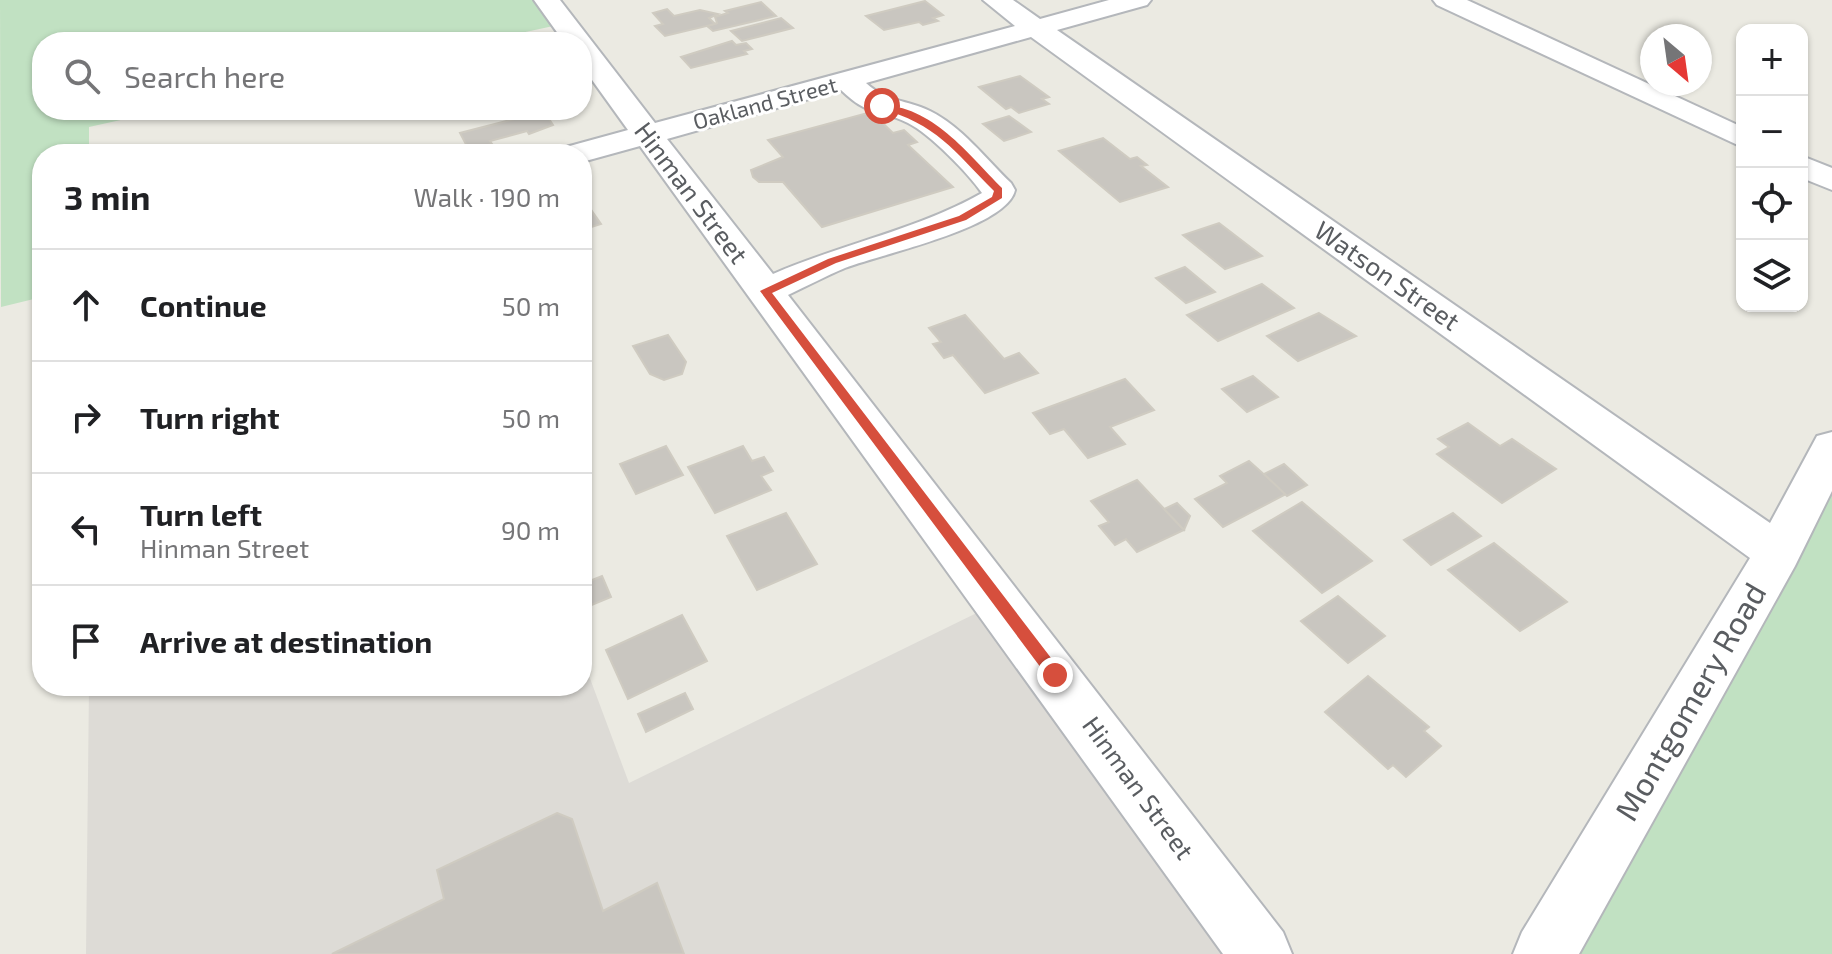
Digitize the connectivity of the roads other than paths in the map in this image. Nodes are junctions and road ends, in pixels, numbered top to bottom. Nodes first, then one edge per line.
1 (547, 0) edge
2 (996, 0) edge
3 (1138, 0) edge
4 (1446, 0) edge
5 (1037, 28) junction
6 (571, 32) edge
7 (592, 60) edge
8 (846, 80) junction
9 (648, 135) junction
10 (1736, 135) edge
11 (592, 150) edge
12 (1806, 168) edge
13 (1832, 180) edge
14 (766, 291) junction
15 (1832, 447) edge
16 (1778, 553) junction
17 (1261, 954) edge
18 (1544, 954) edge

1 - 6 street
2 - 5 street, Watson Street
3 - 5 street, Oakland Street
4 - 10 street
5 - 8 street, Oakland Street
5 - 16 street, Watson Street
7 - 9 street, Hinman Street
8 - 9 street, Oakland Street
8 - 14 street
9 - 11 street, Oakland Street
9 - 14 street, Hinman Street
12 - 13 street
14 - 17 street, Hinman Street
15 - 16 street, Montgomery Road
16 - 18 street, Montgomery Road

